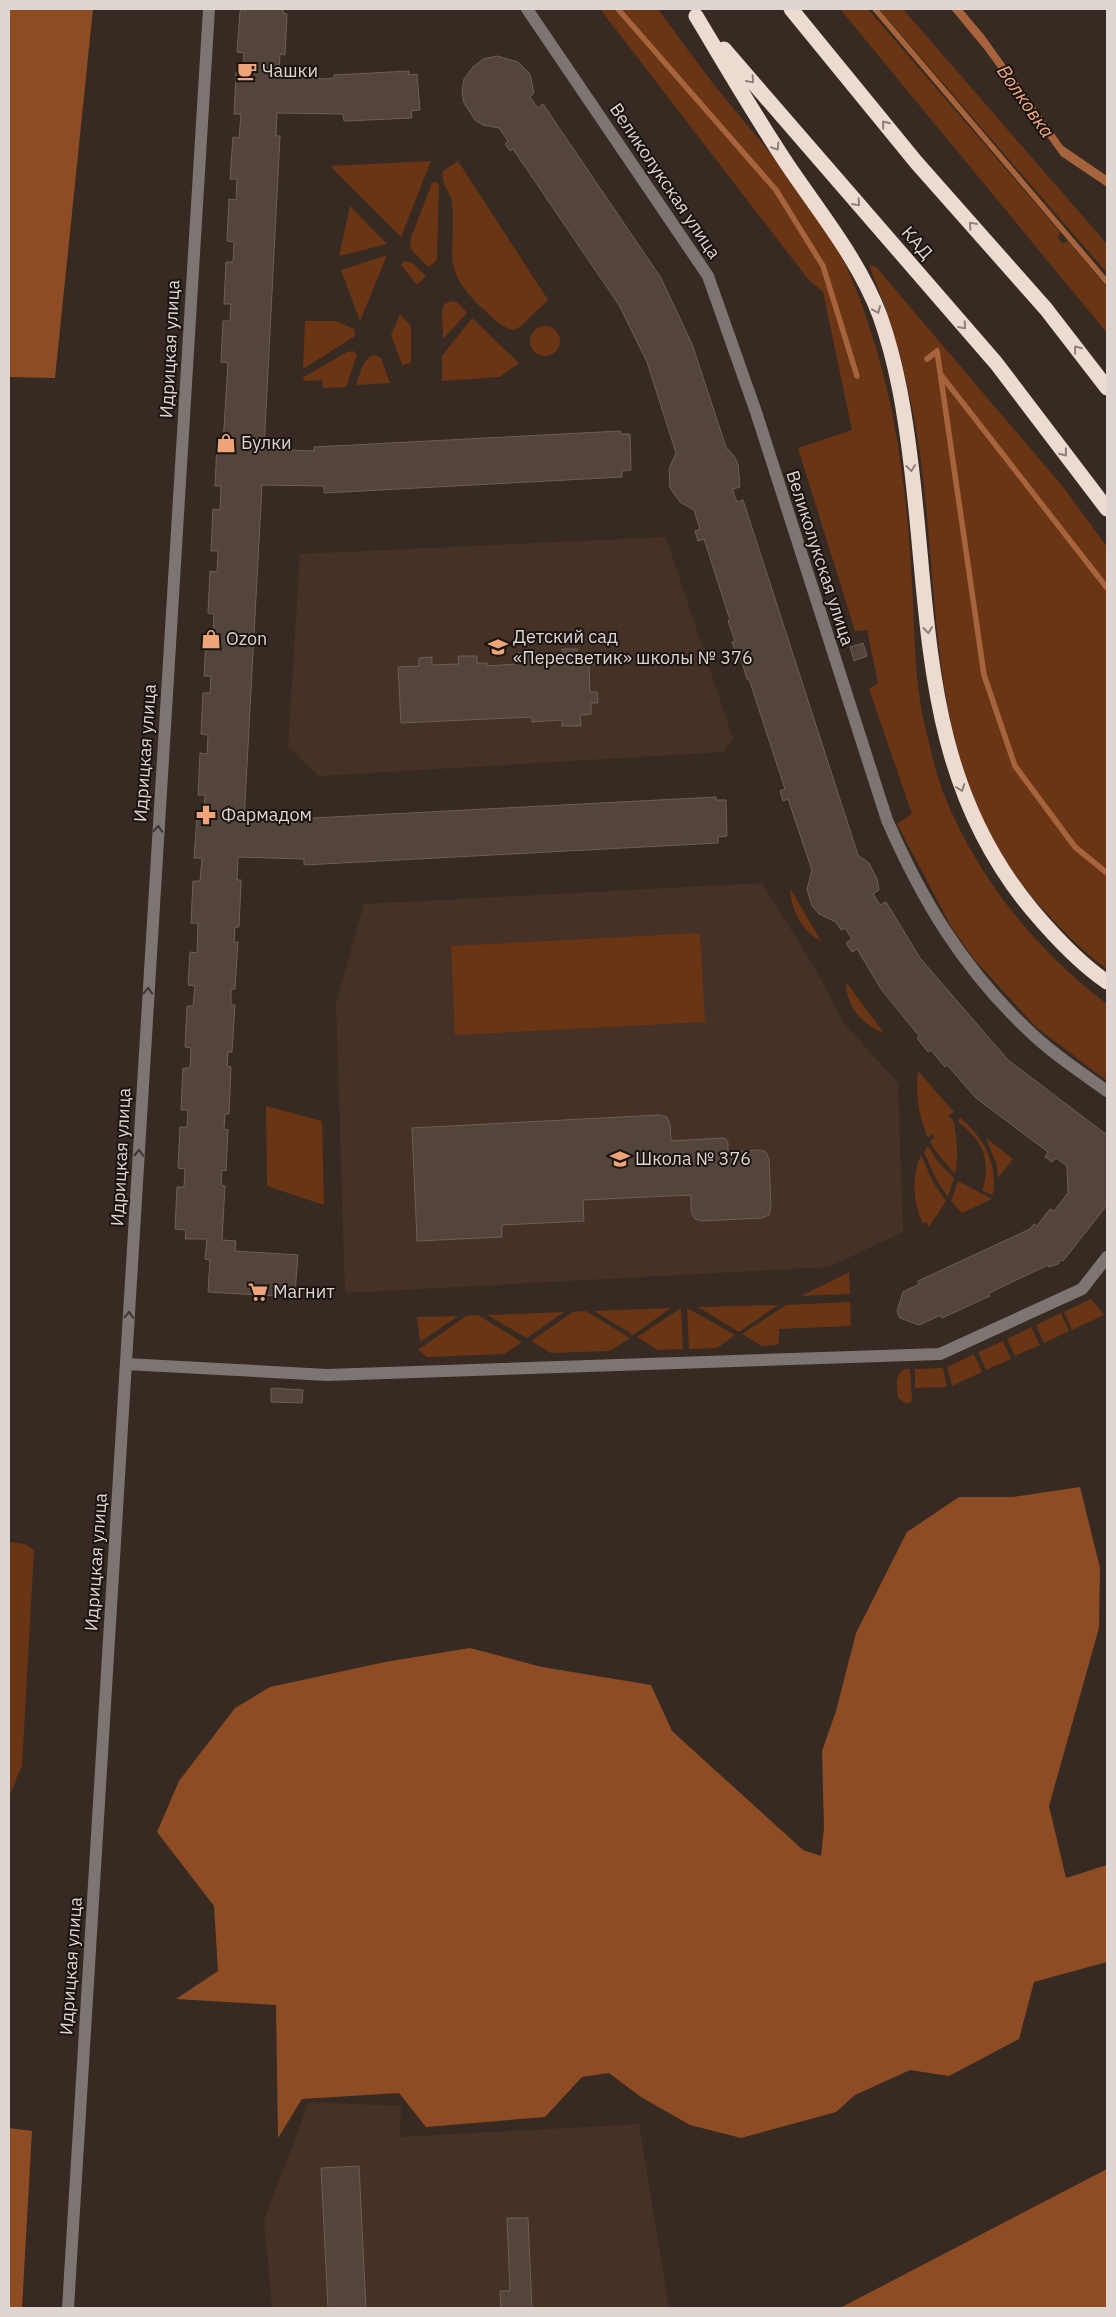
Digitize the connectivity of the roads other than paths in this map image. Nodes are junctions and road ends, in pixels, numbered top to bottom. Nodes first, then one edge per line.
1 (209, 9) edge
2 (527, 9) edge
3 (791, 9) edge
4 (694, 12) edge
5 (1107, 388) edge
6 (1107, 509) edge
7 (1107, 982) edge
8 (1107, 1091) edge
9 (1107, 1257) edge
10 (126, 1364) junction
11 (68, 2308) edge

10 -> 1 street, Идрицкая улица
2 - 8 street, Великолукская улица
5 -> 3 highway
4 -> 6 highway, КАД
4 -> 7 highway
9 - 10 street
10 - 11 street, Идрицкая улица

